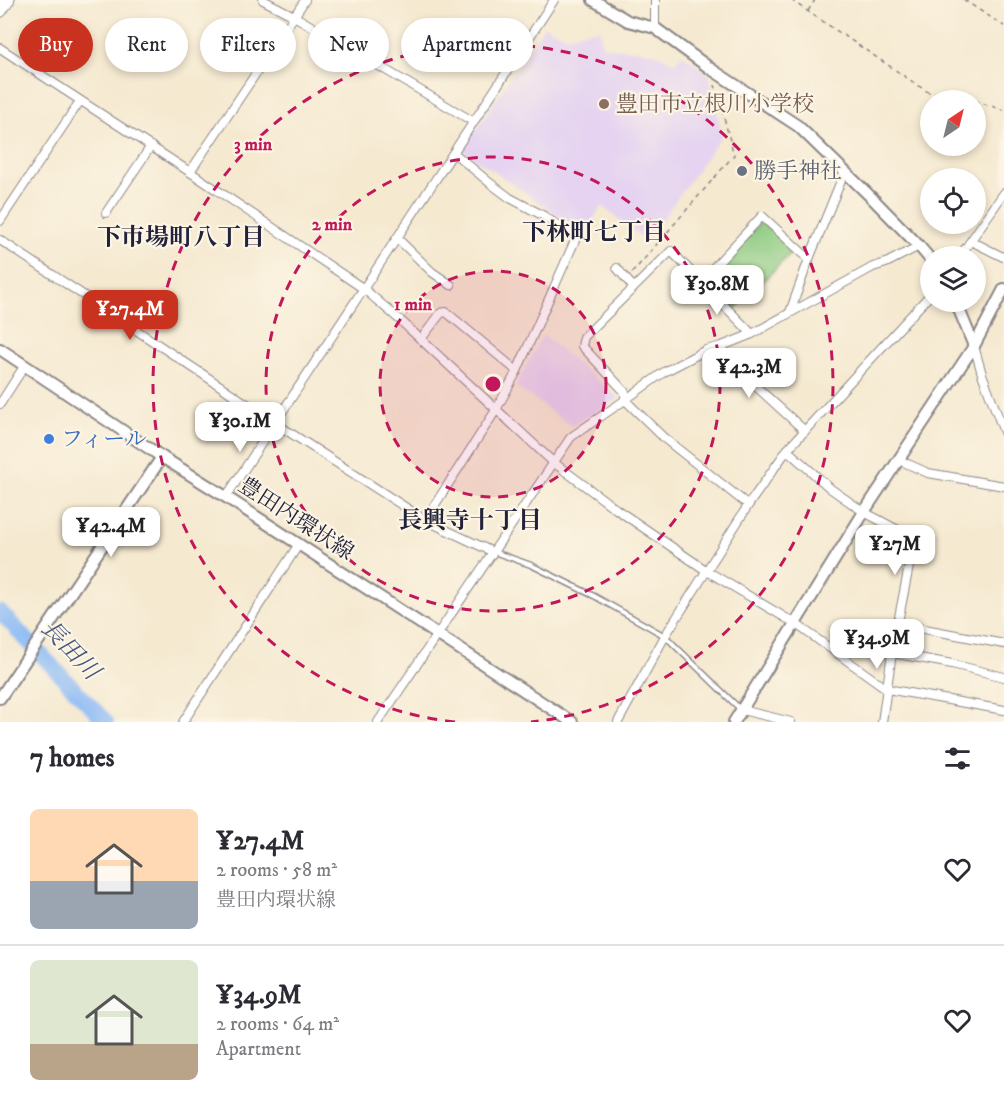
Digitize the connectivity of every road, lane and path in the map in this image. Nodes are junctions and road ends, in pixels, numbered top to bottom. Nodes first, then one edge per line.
1 (7, 0) edge
2 (263, 0) edge
3 (305, 0) edge
4 (554, 0) edge
5 (593, 0) edge
6 (655, 0) edge
7 (791, 0) edge
8 (815, 0) edge
9 (964, 0) edge
10 (0, 10) edge
11 (808, 11) junction
12 (294, 16) junction
13 (1004, 26) edge
14 (655, 28) junction
15 (0, 48) edge
16 (711, 69) junction
17 (925, 90) edge
18 (80, 101) junction
19 (986, 105) edge
20 (1004, 110) edge
21 (474, 122) junction
22 (151, 147) junction
23 (454, 153) junction
24 (845, 171) junction
25 (190, 172) junction
26 (1004, 193) edge
27 (106, 213) dead end
28 (0, 221) edge
29 (397, 238) junction
30 (0, 240) edge
31 (971, 242) junction
32 (919, 246) joint
33 (968, 246) edge
34 (1003, 257) edge
35 (809, 259) junction
36 (617, 268) dead end
37 (627, 279) junction
38 (700, 281) junction
39 (451, 285) dead end
40 (633, 287) junction
41 (364, 289) junction
42 (1004, 289) edge
43 (920, 306) edge
44 (960, 312) edge
45 (790, 313) junction
46 (752, 334) junction
47 (421, 339) junction
48 (722, 346) junction
49 (974, 346) junction
50 (0, 349) edge
51 (25, 366) junction
52 (517, 371) junction
53 (625, 400) junction
54 (0, 404) edge
55 (496, 410) junction
56 (275, 423) junction
57 (805, 431) junction
58 (1004, 432) edge
59 (787, 450) junction
60 (162, 457) junction
61 (899, 460) junction
62 (553, 462) junction
63 (1004, 486) edge
64 (226, 497) junction
65 (749, 504) junction
66 (864, 512) junction
67 (425, 520) junction
68 (299, 544) junction
69 (493, 552) junction
70 (707, 571) junction
71 (796, 624) junction
72 (898, 624) junction
73 (438, 635) junction
74 (665, 636) junction
75 (1004, 644) edge
76 (892, 653) junction
77 (1004, 677) edge
78 (887, 689) junction
79 (0, 698) edge
80 (742, 710) junction
81 (1004, 710) edge
82 (183, 722) edge
83 (378, 722) edge
84 (572, 722) edge
85 (618, 722) edge
86 (734, 722) edge
87 (791, 722) edge
88 (882, 722) edge

1 - 10 highway
2 - 12 street
3 - 12 street
4 - 21 street
5 - 14 street
6 - 14 street
7 - 11 path
8 - 11 path
9 - 13 path
11 - 17 path
12 - 21 street
12 - 25 street
14 - 16 street
15 - 18 street
16 - 24 street
16 - 37 path
18 - 22 street
18 - 28 street
19 - 20 path
21 - 23 street
22 - 25 street
22 - 27 street
23 - 29 street
23 - 52 street
24 - 32 street
24 - 35 street
25 - 41 street
26 - 31 street
29 - 39 street
29 - 41 street
30 - 56 street
31 - 33 street
31 - 34 street
32 - 45 street
35 - 38 street
35 - 45 street
36 - 37 street
37 - 40 street
38 - 40 street
38 - 46 street
40 - 53 street
41 - 47 street
41 - 56 street
42 - 49 street
43 - 57 street
44 - 49 street
45 - 46 street
46 - 48 street
47 - 52 street
47 - 55 street
48 - 53 street
48 - 57 street
49 - 58 street
49 - 61 street
50 - 51 street, 豊田内環状線
51 - 54 street
51 - 60 street, 豊田内環状線
52 - 55 street
53 - 62 street
53 - 65 street
55 - 62 street
55 - 67 street
56 - 64 street
56 - 67 street
57 - 59 street
59 - 65 street
59 - 66 street
60 - 64 street, 豊田内環状線
60 - 79 street
61 - 63 street
61 - 66 street
62 - 69 street
62 - 70 street
64 - 68 street, 豊田内環状線
65 - 70 street
66 - 71 street
66 - 72 street
67 - 69 street
68 - 73 street, 豊田内環状線
68 - 82 street
69 - 73 street
69 - 74 lane
70 - 71 street
70 - 74 street
71 - 78 street
71 - 80 street
72 - 75 street
72 - 76 street
73 - 83 street
73 - 84 street, 豊田内環状線
74 - 80 lane
74 - 85 street
76 - 77 street
76 - 78 street
78 - 81 street
78 - 88 street
80 - 86 street
80 - 87 street

